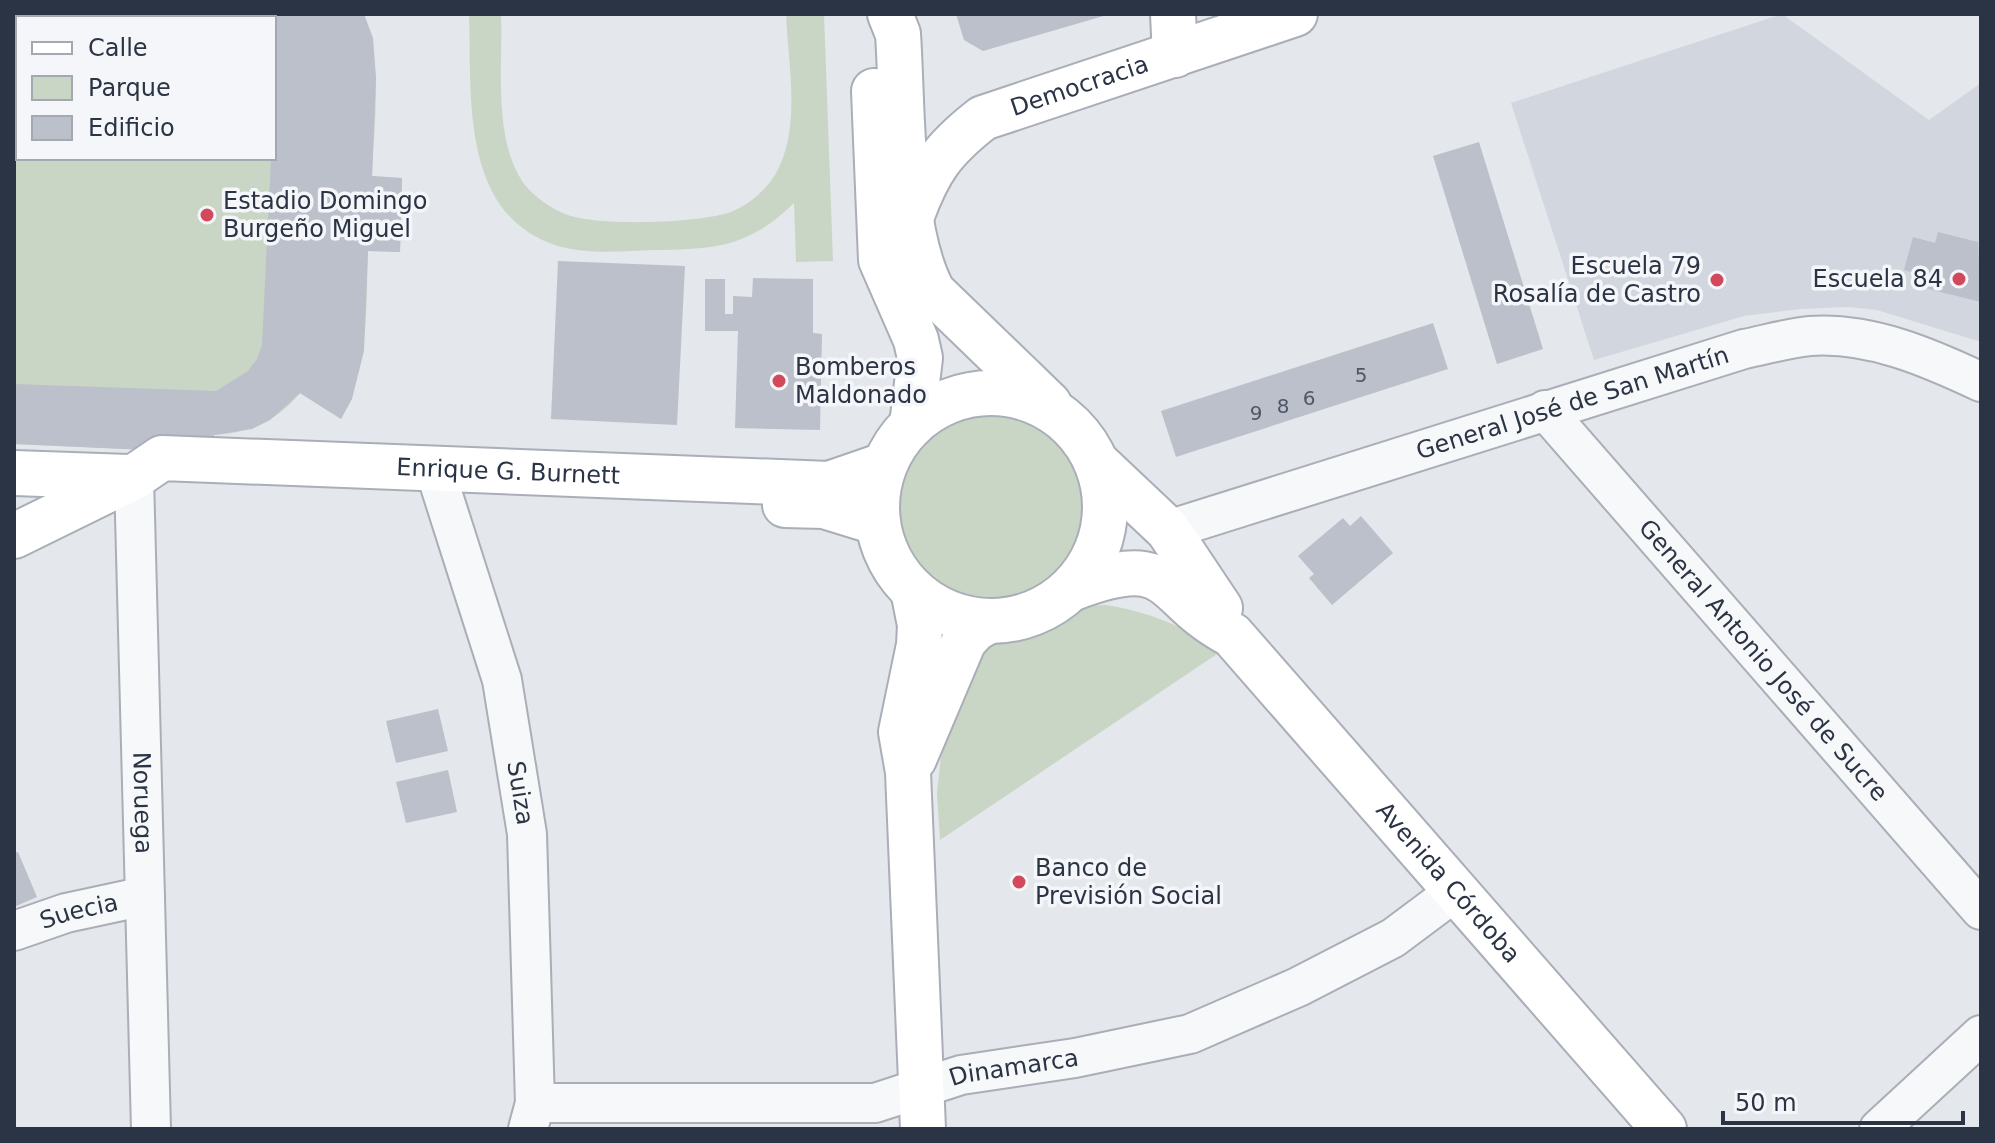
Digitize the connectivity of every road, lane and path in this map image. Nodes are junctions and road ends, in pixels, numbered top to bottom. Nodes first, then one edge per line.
1 (880, 14) edge
2 (890, 14) edge
3 (1295, 14) edge
4 (1174, 34) edge
5 (911, 218) junction
6 (1981, 382) edge
7 (1545, 410) junction
8 (912, 425) junction
9 (1071, 425) junction
10 (1097, 463) junction
11 (884, 465) junction
12 (14, 474) edge
13 (134, 477) junction
14 (438, 480) junction
15 (876, 522) junction
16 (1168, 530) junction
17 (19, 533) edge
18 (1071, 589) junction
19 (913, 590) junction
20 (989, 621) junction
21 (1232, 635) junction
22 (908, 772) junction
23 (1456, 891) junction
24 (145, 896) junction
25 (1981, 910) edge
26 (14, 931) edge
27 (1981, 1035) edge
28 (922, 1108) edge
29 (532, 1116) edge
30 (151, 1129) edge
31 (1664, 1129) edge
32 (1879, 1129) edge

1 - 8 street
2 - 5 street
3 - 4 street, Democracia
4 - 5 street, Democracia
5 - 9 street
6 - 7 street, General José de San Martín
7 - 16 street, General José de San Martín
7 - 25 street, General Antonio José de Sucre
8 - 9 street
8 - 11 street
9 - 10 street
10 - 16 street, Avenida Córdoba
10 - 18 street
11 - 14 street, Enrique G. Burnett
11 - 15 street
12 - 13 street
12 - 17 street
13 - 14 street, Enrique G. Burnett
13 - 17 street, Enrique G. Burnett
13 - 24 street, Noruega
14 - 15 street, Enrique G. Burnett
14 - 29 street, Suiza
15 - 19 street
16 - 21 street, Avenida Córdoba
18 - 20 street
18 - 21 street, Avenida Córdoba
19 - 20 street
19 - 22 street
20 - 22 street
21 - 23 street, Avenida Córdoba
22 - 28 street
23 - 28 street, Dinamarca
23 - 31 street, Avenida Córdoba
24 - 26 street, Suecia
24 - 30 street, Noruega
27 - 32 street
28 - 29 street, Dinamarca

